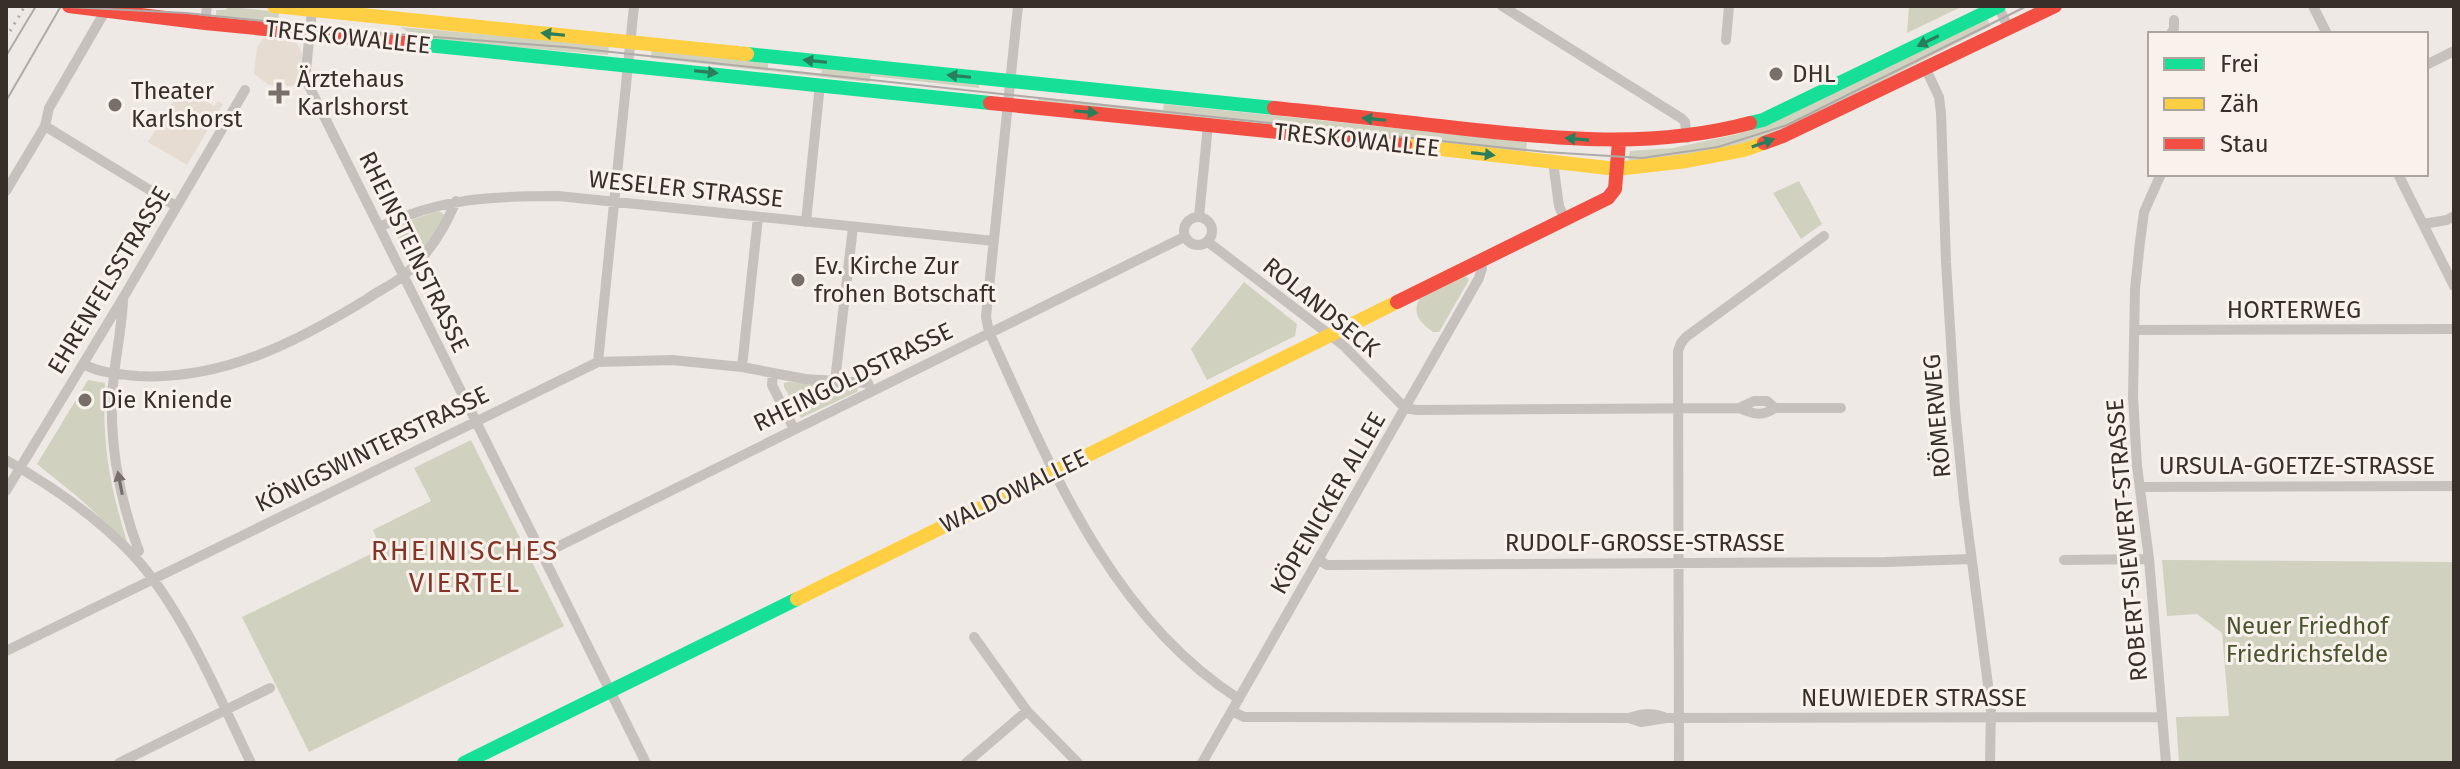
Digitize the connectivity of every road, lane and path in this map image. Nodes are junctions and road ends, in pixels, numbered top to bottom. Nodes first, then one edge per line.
1 (69, 6) edge
2 (207, 6) edge
3 (274, 6) edge
4 (634, 6) edge
5 (1018, 6) edge
6 (1502, 6) edge
7 (1729, 6) edge
8 (1999, 6) edge
9 (2055, 6) edge
10 (2313, 6) edge
11 (107, 9) edge
12 (312, 10) junction
13 (2174, 20) dead end
14 (205, 23) junction
15 (2009, 29) junction
16 (2172, 32) edge
17 (2326, 32) edge
18 (309, 33) junction
19 (1726, 40) dead end
20 (630, 42) junction
21 (2454, 51) edge
22 (628, 64) junction
23 (2428, 64) edge
24 (1925, 67) junction
25 (1010, 81) junction
26 (820, 84) junction
27 (245, 90) dead end
28 (1008, 105) junction
29 (1208, 125) junction
30 (45, 126) junction
31 (1687, 138) junction
32 (1619, 142) junction
33 (1553, 162) junction
34 (1617, 169) junction
35 (2160, 176) edge
36 (2399, 176) edge
37 (6, 191) edge
38 (456, 201) junction
39 (614, 202) junction
40 (176, 206) junction
41 (2454, 216) edge
42 (758, 217) junction
43 (1199, 217) junction
44 (1565, 220) junction
45 (806, 222) junction
46 (2423, 224) junction
47 (379, 227) junction
48 (853, 227) junction
49 (1824, 236) dead end
50 (1184, 237) junction
51 (994, 241) junction
52 (1208, 242) junction
53 (1479, 262) junction
54 (403, 276) junction
55 (2454, 286) edge
56 (123, 298) junction
57 (2454, 329) edge
58 (2134, 330) junction
59 (989, 332) junction
60 (1329, 336) junction
61 (598, 362) junction
62 (83, 364) junction
63 (742, 367) junction
64 (114, 374) junction
65 (773, 374) junction
66 (835, 381) junction
67 (871, 391) junction
68 (1405, 408) junction
69 (1678, 408) junction
70 (1841, 408) dead end
71 (475, 421) junction
72 (794, 429) junction
73 (6, 460) edge
74 (20, 468) junction
75 (1055, 471) junction
76 (2454, 486) edge
77 (2140, 487) junction
78 (6, 491) edge
79 (541, 555) junction
80 (134, 556) junction
81 (1971, 559) junction
82 (2149, 559) junction
83 (1319, 560) junction
84 (2064, 560) dead end
85 (1678, 563) junction
86 (151, 578) junction
87 (974, 637) dead end
88 (6, 651) edge
89 (270, 688) dead end
90 (609, 691) junction
91 (1239, 699) junction
92 (225, 710) junction
93 (1027, 711) junction
94 (1232, 711) junction
95 (2162, 717) junction
96 (1679, 718) junction
97 (1991, 718) junction
98 (119, 763) edge
99 (251, 763) edge
100 (464, 763) edge
101 (646, 763) edge
102 (966, 763) edge
103 (1078, 763) edge
104 (1202, 763) edge
105 (1679, 763) edge
106 (1990, 763) edge
107 (2166, 763) edge

1 - 11 main road, TRESKOWALLEE
2 - 14 street
3 - 12 main road, TRESKOWALLEE
4 - 20 street
5 - 25 street
6 - 31 street
7 - 19 street
8 - 15 street
8 -> 31 main road, TRESKOWALLEE
9 - 15 main road, TRESKOWALLEE
10 - 17 street
11 - 14 main road, TRESKOWALLEE
11 - 30 street
12 - 18 street, RHEINSTEINSTRASSE
20 -> 12 main road, TRESKOWALLEE
13 - 16 street
14 - 18 main road, TRESKOWALLEE
15 - 24 main road, TRESKOWALLEE
18 - 22 main road, TRESKOWALLEE
18 - 47 street, RHEINSTEINSTRASSE
20 - 22 street
25 -> 20 main road, TRESKOWALLEE
21 - 23 street
22 -> 26 main road, TRESKOWALLEE
22 - 39 street
34 -> 24 main road, TRESKOWALLEE
24 - 81 street, RÖMERWEG
25 - 28 street
32 -> 25 main road, TRESKOWALLEE
26 - 28 main road, TRESKOWALLEE
26 - 45 street
27 - 40 street, EHRENFELSSTRASSE
28 -> 29 main road, TRESKOWALLEE
28 - 51 street
29 -> 33 main road, TRESKOWALLEE
29 - 43 street
30 - 37 street
30 - 40 street
31 - 32 main road, TRESKOWALLEE
32 - 34 main road, WALDOWALLEE
33 - 34 main road, TRESKOWALLEE
33 - 44 street
34 - 44 main road, WALDOWALLEE
35 - 58 street, ROBERT-SIEWERT-STRASSE
36 - 46 street
38 - 39 street, WESELER STRASSE
38 - 47 street, WESELER STRASSE
38 - 54 street
39 - 42 street, WESELER STRASSE
39 - 61 street
40 - 56 street, EHRENFELSSTRASSE
41 - 46 street
42 - 45 street, WESELER STRASSE
42 - 63 street
43 - 50 street
43 - 52 street
44 - 53 main road, WALDOWALLEE
45 - 48 street, WESELER STRASSE
46 - 55 street
47 - 54 street, RHEINSTEINSTRASSE
48 - 51 street, WESELER STRASSE
48 - 66 street
49 - 69 street
50 - 52 street, ROLANDSECK
50 - 59 street, RHEINGOLDSTRASSE
51 - 59 street
52 - 60 street, ROLANDSECK
53 - 60 main road, WALDOWALLEE
53 - 68 street, KÖPENICKER ALLEE
54 - 64 street
54 - 71 street, RHEINSTEINSTRASSE
56 - 62 street, EHRENFELSSTRASSE
56 - 64 street
57 - 58 street, HORTERWEG
58 - 77 street, ROBERT-SIEWERT-STRASSE
59 - 67 street, RHEINGOLDSTRASSE
59 - 75 street
60 - 68 street, ROLANDSECK
60 - 75 main road, WALDOWALLEE
61 - 63 street, KÖNIGSWINTERSTRASSE
61 - 71 street, KÖNIGSWINTERSTRASSE
62 - 64 street
62 - 74 street, EHRENFELSSTRASSE
63 - 65 street, KÖNIGSWINTERSTRASSE
80 -> 64 street
65 - 66 street, KÖNIGSWINTERSTRASSE
65 - 72 street
66 - 67 street, KÖNIGSWINTERSTRASSE
67 - 72 street, RHEINGOLDSTRASSE
68 - 69 street
68 - 83 street, KÖPENICKER ALLEE
69 - 70 street
69 - 85 street
71 - 79 street, RHEINSTEINSTRASSE
71 - 86 street, KÖNIGSWINTERSTRASSE
72 - 79 street, RHEINGOLDSTRASSE
73 - 74 street
74 - 78 street, EHRENFELSSTRASSE
74 - 80 street
75 - 90 main road, WALDOWALLEE
75 - 91 street
76 - 77 street, URSULA-GOETZE-STRASSE
77 - 82 street, ROBERT-SIEWERT-STRASSE
79 - 90 street, RHEINSTEINSTRASSE
80 - 86 street
81 - 85 street, RUDOLF-GROSSE-STRASSE
81 - 97 street, RÖMERWEG
82 - 84 street
82 - 95 street, ROBERT-SIEWERT-STRASSE
83 - 85 street, RUDOLF-GROSSE-STRASSE
83 - 91 street, KÖPENICKER ALLEE
85 - 96 street
86 - 88 street, KÖNIGSWINTERSTRASSE
86 - 92 street
87 - 93 street
89 - 92 street
90 - 100 main road, WALDOWALLEE
90 - 101 street, RHEINSTEINSTRASSE
91 - 94 street, KÖPENICKER ALLEE
92 - 98 street
92 - 99 street
93 - 102 street
93 - 103 street
94 - 96 street, NEUWIEDER STRASSE
94 - 104 street, KÖPENICKER ALLEE
95 - 97 street, NEUWIEDER STRASSE
95 - 107 street, ROBERT-SIEWERT-STRASSE
96 - 97 street, NEUWIEDER STRASSE
96 - 105 street
97 - 106 street, RÖMERWEG

